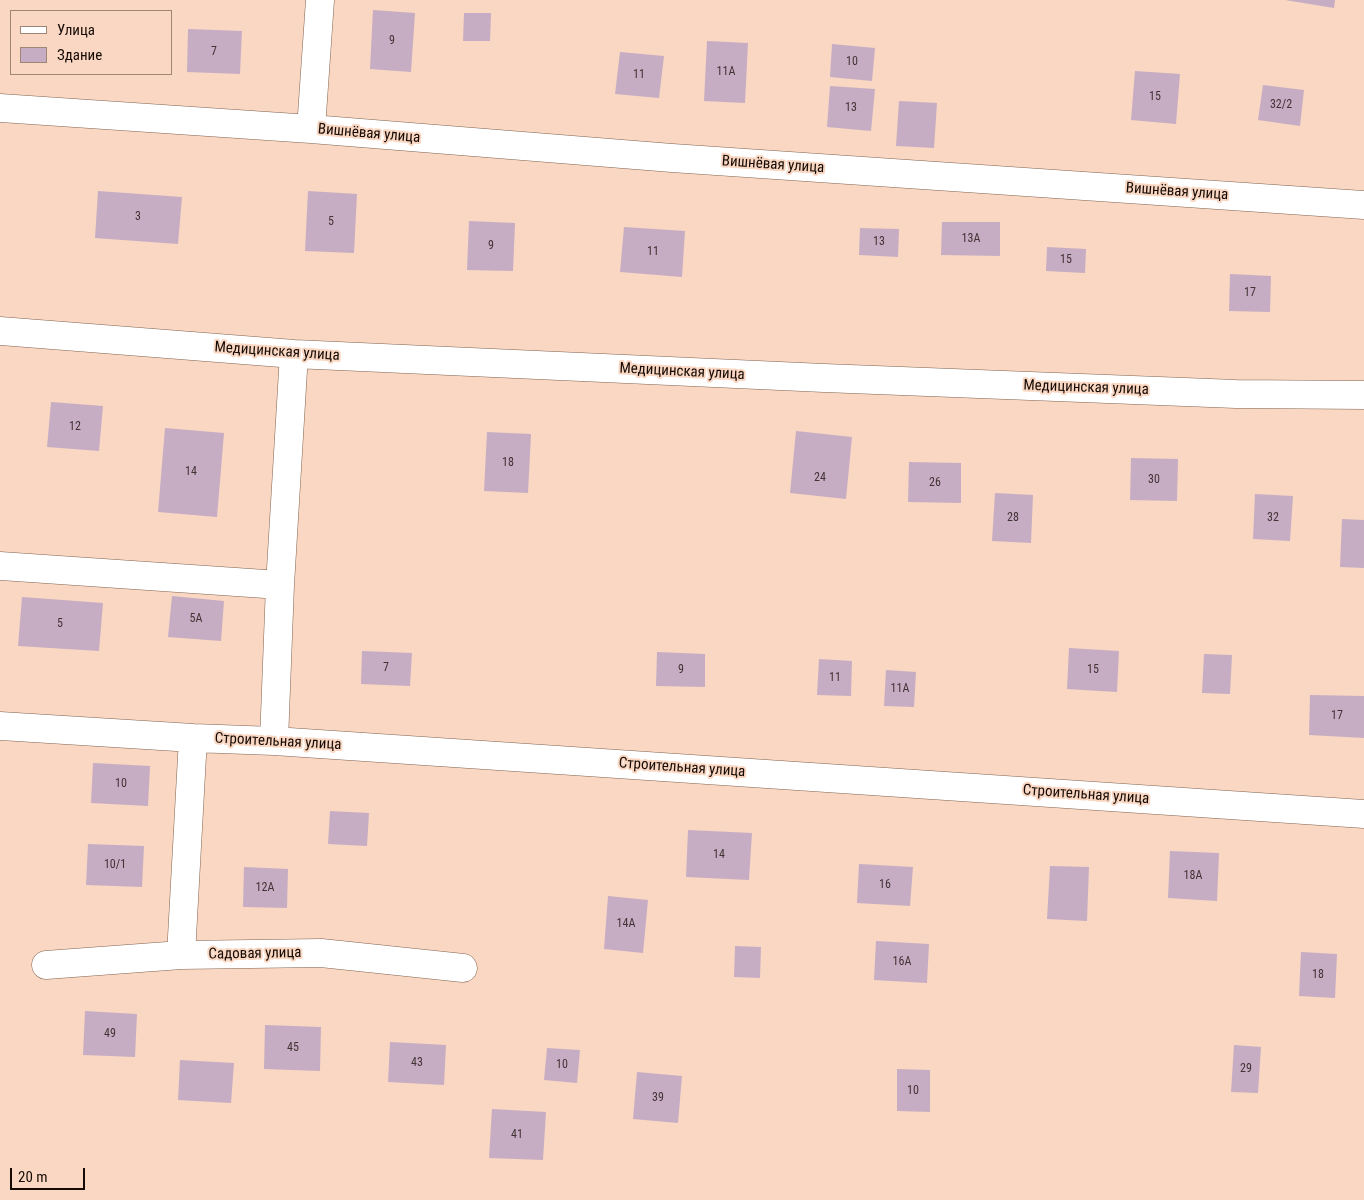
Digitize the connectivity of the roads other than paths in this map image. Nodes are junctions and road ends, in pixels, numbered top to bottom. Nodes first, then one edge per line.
1 (320, 0) edge
2 (0, 108) edge
3 (311, 129) junction
4 (1364, 205) edge
5 (0, 331) edge
6 (294, 354) junction
7 (1364, 395) edge
8 (0, 566) edge
9 (280, 585) junction
10 (0, 726) edge
11 (193, 738) junction
12 (274, 740) junction
13 (1364, 814) edge
14 (180, 955) junction
15 (46, 965) dead end
16 (463, 968) dead end

1 - 3 street, Вишнёвая улица
2 - 3 street
3 - 4 street, Вишнёвая улица
5 - 6 street, Медицинская улица
6 - 7 street, Медицинская улица
6 - 9 street
8 - 9 street
9 - 12 street
10 - 11 street, Строительная улица
11 - 12 street, Строительная улица
11 - 14 street
12 - 13 street, Строительная улица
14 - 15 street, Садовая улица
14 - 16 street, Садовая улица

